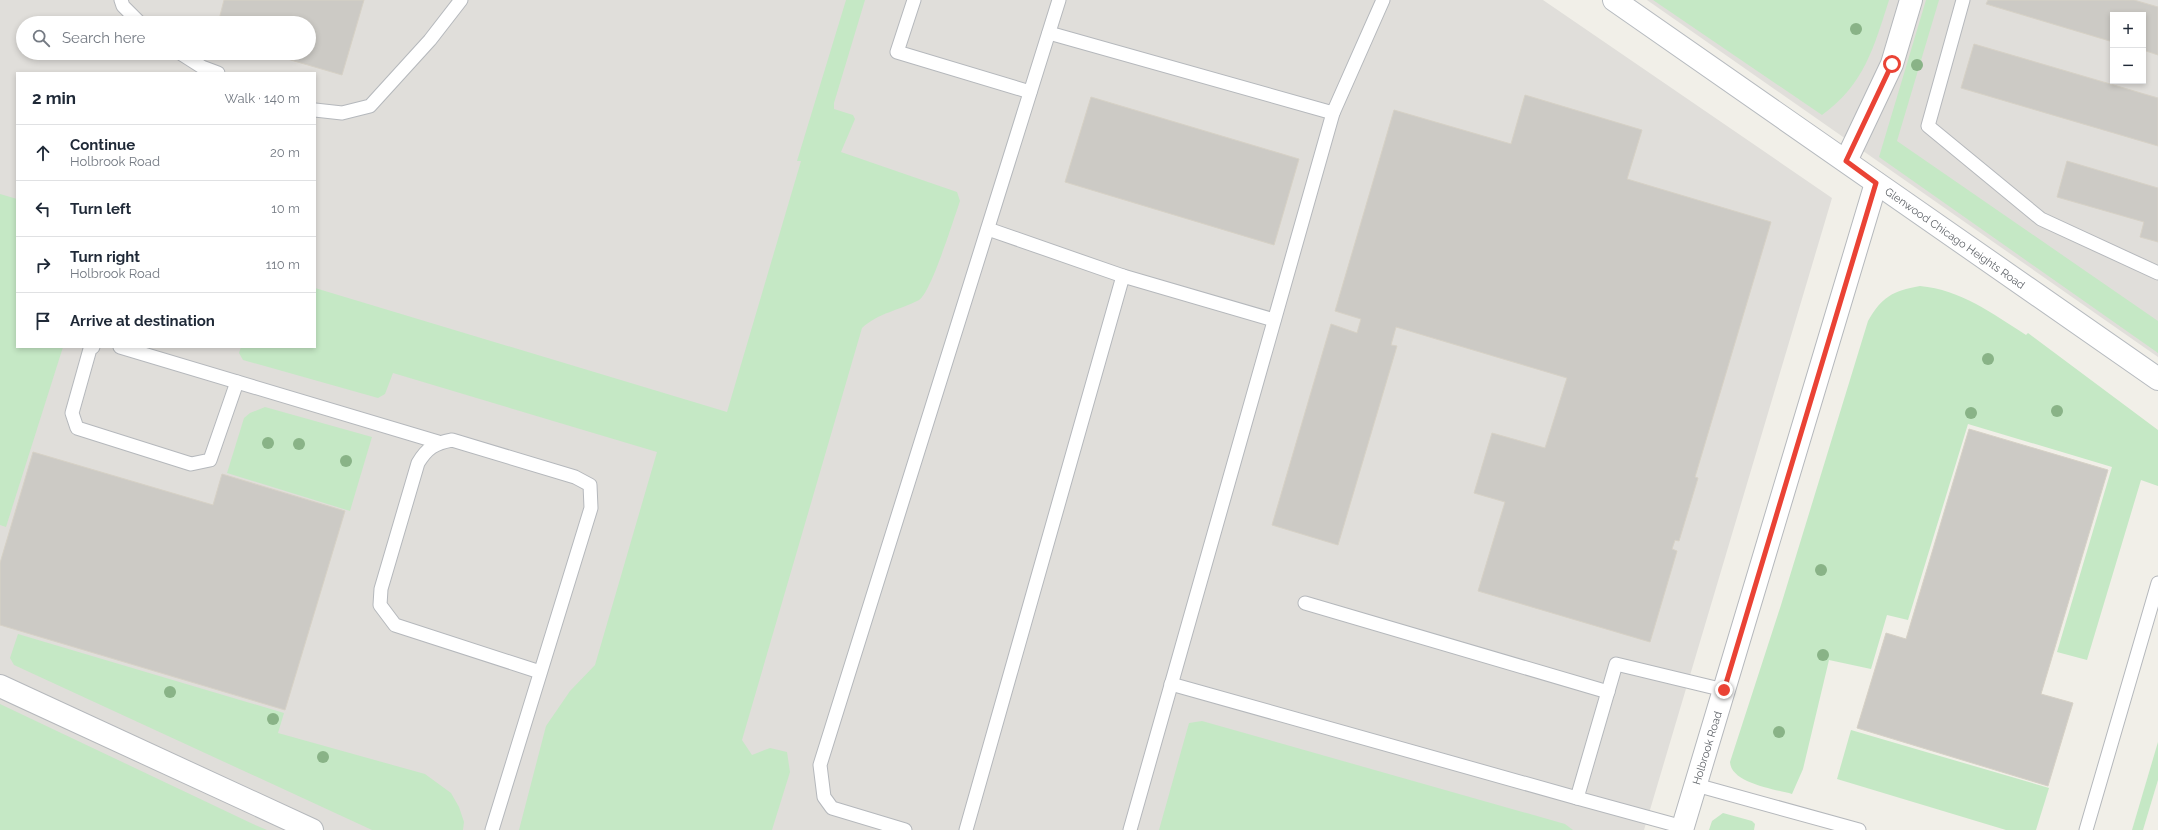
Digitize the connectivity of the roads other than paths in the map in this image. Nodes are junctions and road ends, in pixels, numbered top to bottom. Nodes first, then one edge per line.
1 (121, 0) edge
2 (461, 0) edge
3 (914, 0) edge
4 (1059, 0) edge
5 (1383, 0) edge
6 (1614, 0) edge
7 (1911, 0) edge
8 (1963, 0) edge
9 (133, 16) edge
10 (1049, 33) junction
11 (191, 60) edge
12 (215, 72) edge
13 (1030, 92) junction
14 (316, 110) edge
15 (1333, 113) junction
16 (1846, 161) junction
17 (1876, 183) junction
18 (988, 229) junction
19 (2158, 273) edge
20 (1123, 276) junction
21 (1274, 320) junction
22 (92, 348) edge
23 (123, 348) edge
24 (2158, 379) edge
25 (237, 382) junction
26 (438, 442) junction
27 (2158, 583) edge
28 (1305, 603) dead end
29 (540, 672) junction
30 (1171, 684) junction
31 (0, 686) edge
32 (1724, 690) junction
33 (1608, 692) junction
34 (1696, 785) junction
35 (1577, 798) junction
36 (1682, 829) edge
37 (312, 830) edge
38 (492, 830) edge
39 (905, 830) edge
40 (966, 830) edge
41 (1130, 830) edge
42 (1859, 830) edge
43 (2086, 830) edge

1 - 9 lane
2 - 14 lane
3 - 13 lane
4 - 10 lane
5 - 15 lane
6 - 16 street, Glenwood Chicago Heights Road
7 - 16 street
8 - 19 lane
10 - 13 lane
10 - 15 lane
11 - 12 lane
13 - 18 lane
15 - 21 lane
16 - 17 street, Glenwood Chicago Heights Road
17 - 24 street, Glenwood Chicago Heights Road
17 - 32 street, Holbrook Road
18 - 20 lane
18 - 39 lane
20 - 21 lane
20 - 40 lane
21 - 30 lane
22 - 25 lane
23 - 25 lane
25 - 26 lane
26 - 29 lane
26 - 29 lane
27 - 43 lane
28 - 33 lane
29 - 38 lane
30 - 35 lane
30 - 41 lane
31 - 37 street
32 - 33 lane
32 - 34 street, Holbrook Road
33 - 35 lane
34 - 36 street, Holbrook Road
34 - 42 lane
35 - 36 lane

